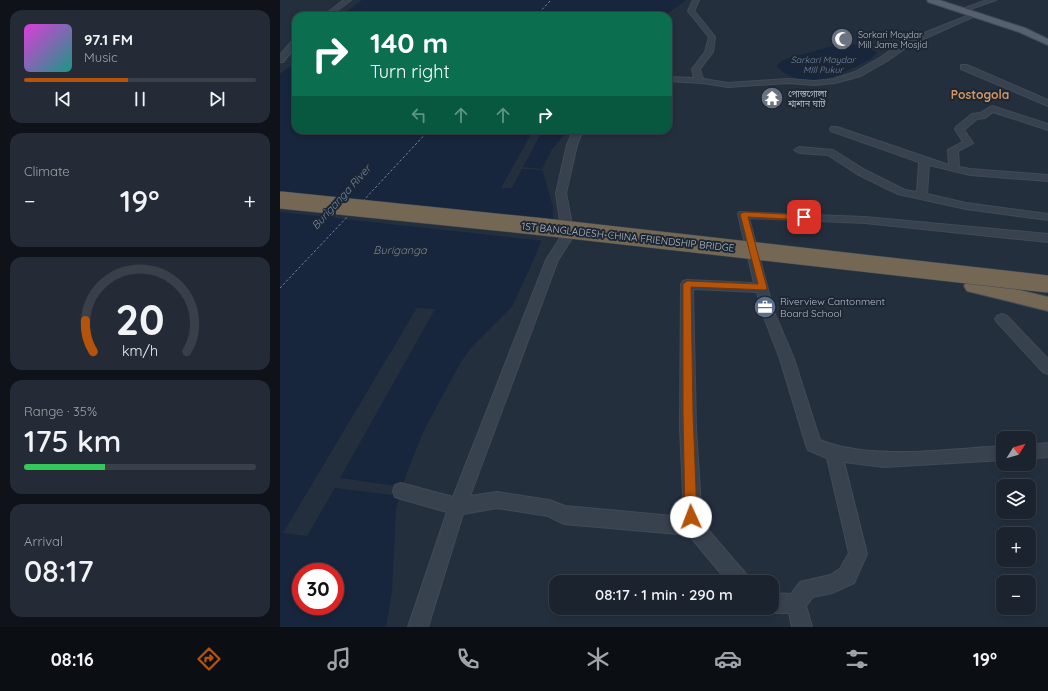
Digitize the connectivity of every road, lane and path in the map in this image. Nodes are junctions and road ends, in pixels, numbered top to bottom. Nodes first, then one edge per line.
1 (348, 0) edge
2 (696, 0) edge
3 (931, 0) edge
4 (993, 0) edge
5 (960, 11) junction
6 (332, 12) edge
7 (974, 15) junction
8 (1048, 42) edge
9 (292, 46) edge
10 (280, 60) edge
11 (964, 67) dead end
12 (672, 79) edge
13 (702, 81) junction
14 (1048, 103) edge
15 (1048, 127) edge
16 (834, 129) dead end
17 (576, 134) edge
18 (799, 150) dead end
19 (924, 161) junction
20 (954, 169) junction
21 (1048, 178) edge
22 (922, 197) junction
23 (280, 200) edge
24 (280, 214) edge
25 (1048, 216) edge
26 (1048, 238) edge
27 (1048, 276) edge
28 (972, 281) junction
29 (1048, 284) edge
30 (763, 288) junction
31 (1048, 294) edge
32 (1048, 304) edge
33 (1002, 319) dead end
34 (1048, 368) edge
35 (1048, 450) edge
36 (1036, 451) edge
37 (834, 453) junction
38 (996, 454) edge
39 (401, 491) dead end
40 (458, 507) junction
41 (693, 527) junction
42 (734, 575) edge
43 (779, 603) edge
44 (796, 604) junction
45 (418, 627) edge
46 (802, 627) edge

1 - 6 street
2 - 13 street
3 - 5 main road
4 - 5 street
5 - 7 main road
7 - 8 main road
7 - 13 street
9 - 10 street
11 - 14 street
12 - 13 street
15 - 20 street
16 - 19 street
17 - 40 street
18 - 22 street
19 - 20 street
19 - 22 street
20 - 21 street
22 - 25 street
23 - 28 highway, 1ST BANGLADESH-CHINA FRIENDSHIP BRIDGE, bridge
24 - 28 highway, 1ST BANGLADESH-CHINA FRIENDSHIP BRIDGE
26 - 30 street
27 - 28 highway, bridge
28 - 29 highway, 1ST BANGLADESH-CHINA FRIENDSHIP BRIDGE, bridge
28 - 31 highway, 1ST BANGLADESH-CHINA FRIENDSHIP BRIDGE
28 - 32 highway
30 - 37 street
30 - 41 street
33 - 34 street
35 - 36 street
37 - 38 street
37 - 44 street
39 - 40 street
40 - 41 street
40 - 45 street
41 - 42 street
43 - 44 street
44 - 46 street

